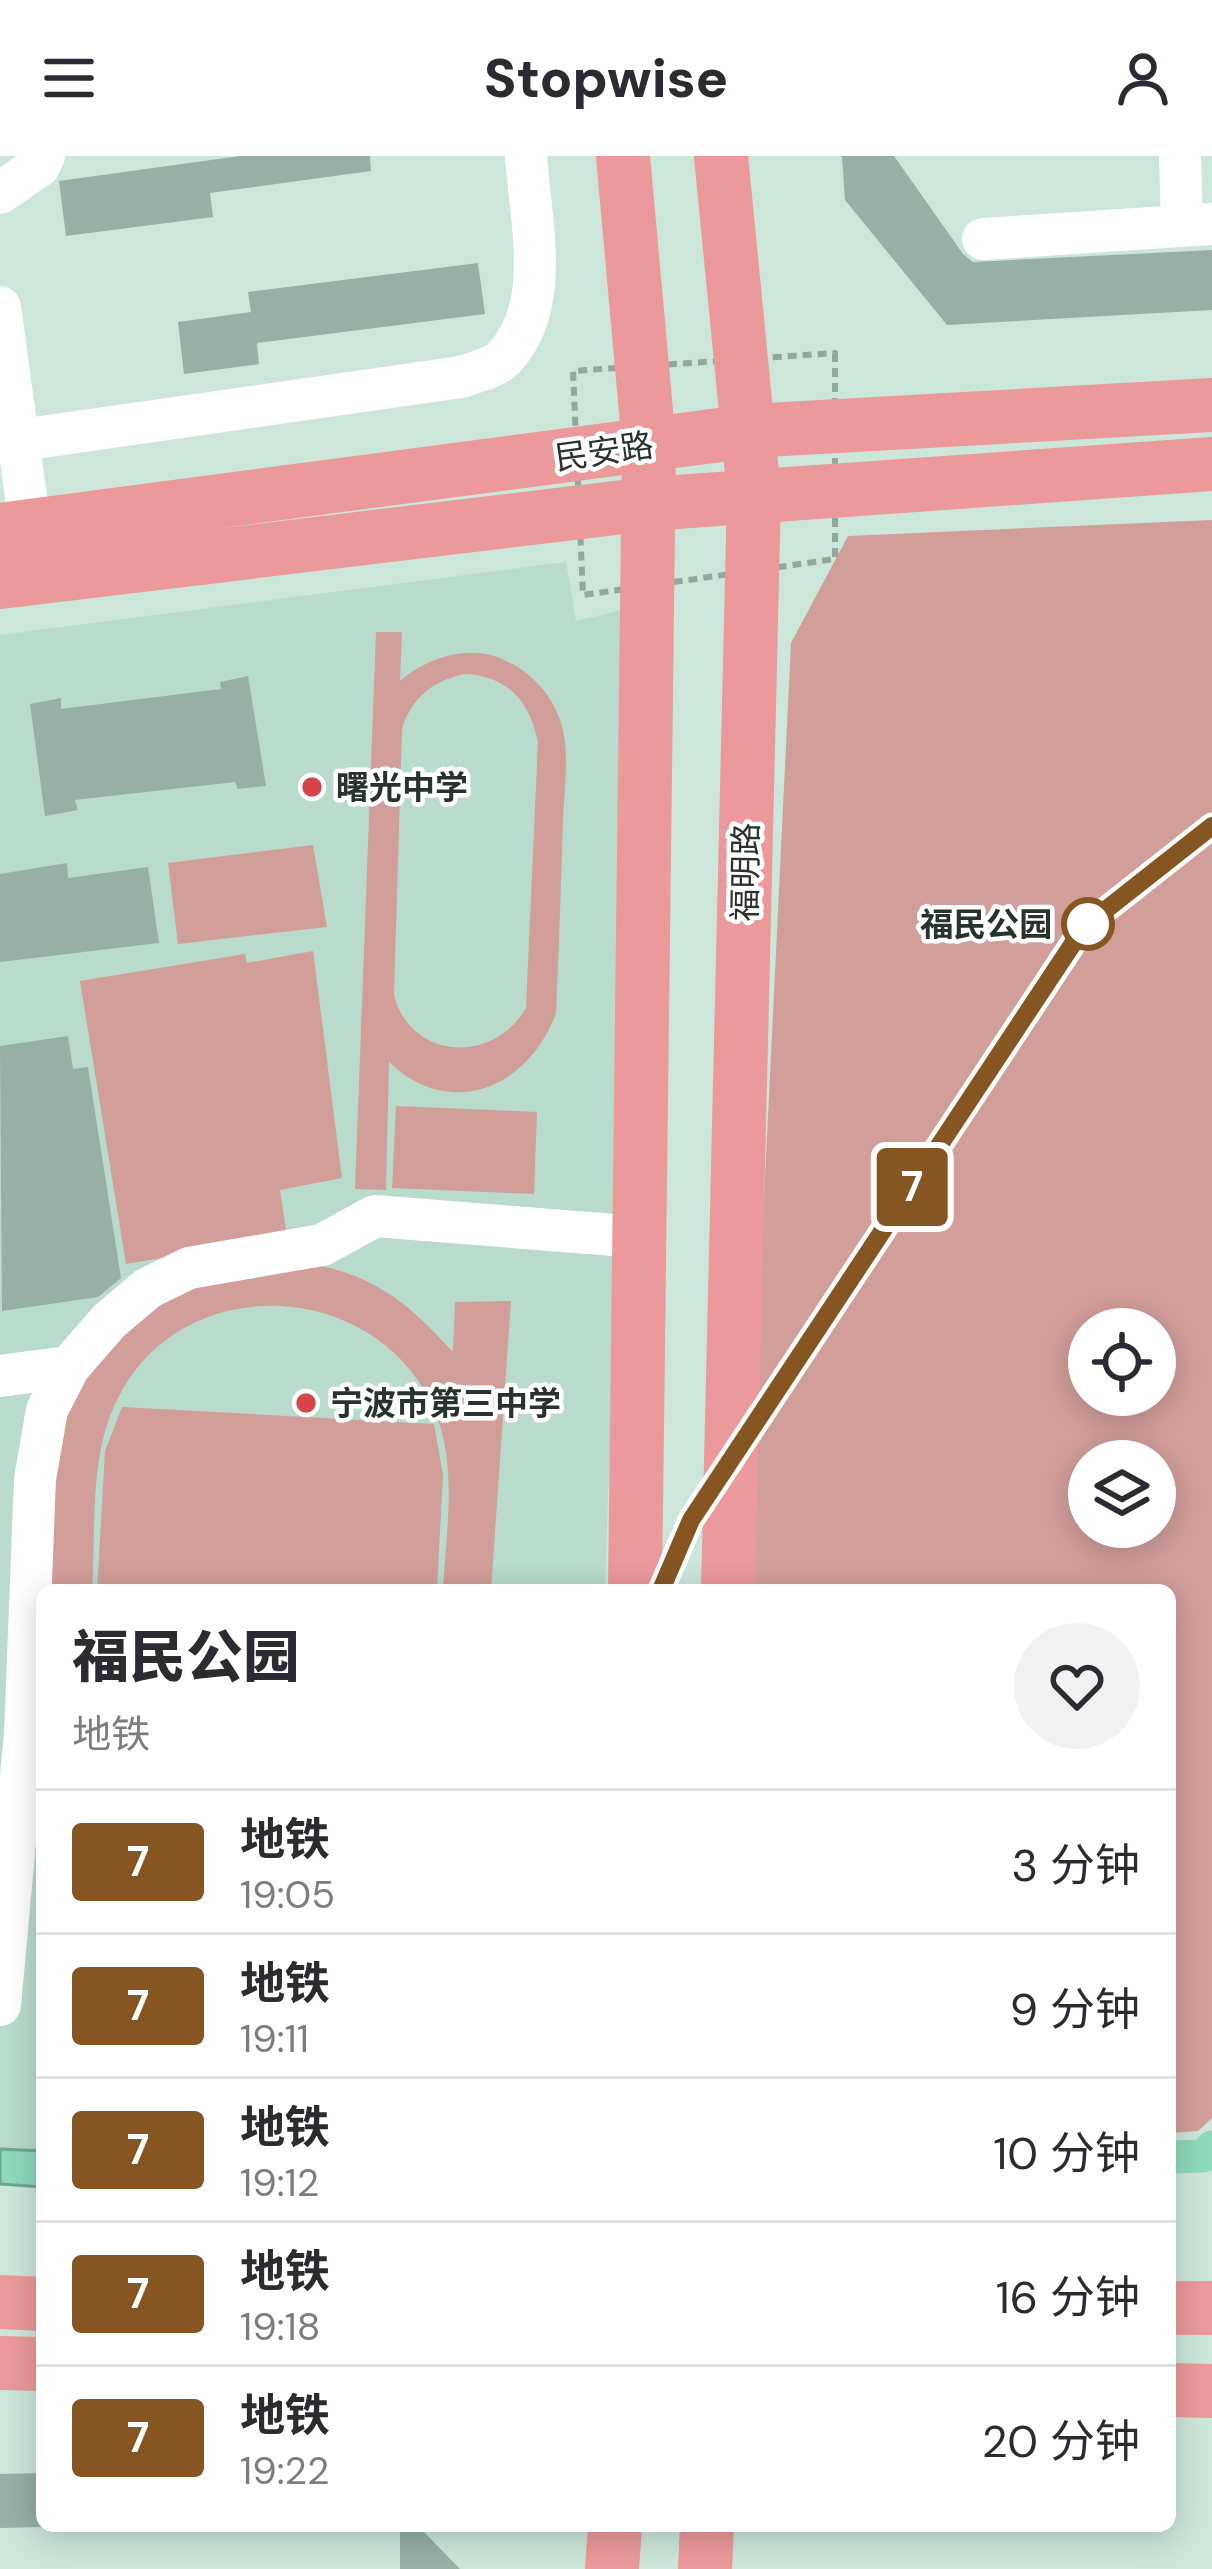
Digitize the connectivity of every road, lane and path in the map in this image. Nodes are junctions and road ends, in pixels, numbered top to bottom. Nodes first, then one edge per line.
1 (44, 156) edge
2 (526, 156) edge
3 (623, 156) edge
4 (721, 156) edge
5 (1180, 156) edge
6 (0, 194) edge
7 (1197, 225) edge
8 (983, 239) dead end
9 (0, 307) edge
10 (1212, 405) edge
11 (750, 431) junction
12 (9, 441) edge
13 (649, 445) junction
14 (1212, 464) edge
15 (754, 494) junction
16 (648, 504) junction
17 (15, 528) edge
18 (0, 582) edge
19 (640, 1237) junction
20 (69, 1367) junction
21 (0, 1376) edge
22 (17, 1478) edge
23 (635, 1584) edge
24 (728, 1584) edge
25 (0, 1604) edge
26 (25, 1733) junction
27 (0, 2005) edge
28 (0, 2302) edge
29 (36, 2304) edge
30 (0, 2363) edge
31 (36, 2364) edge
32 (1176, 2390) edge
33 (1212, 2391) edge
34 (614, 2532) edge
35 (707, 2532) edge
36 (612, 2569) edge
37 (705, 2569) edge

1 - 6 lane
2 - 12 lane
3 - 13 main road
4 - 11 main road, 福明路
5 - 7 lane
7 - 8 lane
9 - 12 lane
10 - 11 main road, 民安路
11 - 13 main road, 民安路
11 - 15 main road, 福明路
12 - 17 lane
13 - 16 main road
13 - 17 main road, 民安路
14 - 15 main road, 民安路
15 - 16 main road, 民安路
15 - 24 main road, 福明路
16 - 18 main road, 民安路
16 - 19 main road
19 - 20 lane
19 - 23 main road
20 - 21 lane
20 - 22 lane
22 - 26 lane
25 - 26 lane
26 - 27 lane
28 - 29 main road
30 - 31 main road
32 - 33 main road
34 - 36 main road
35 - 37 main road

